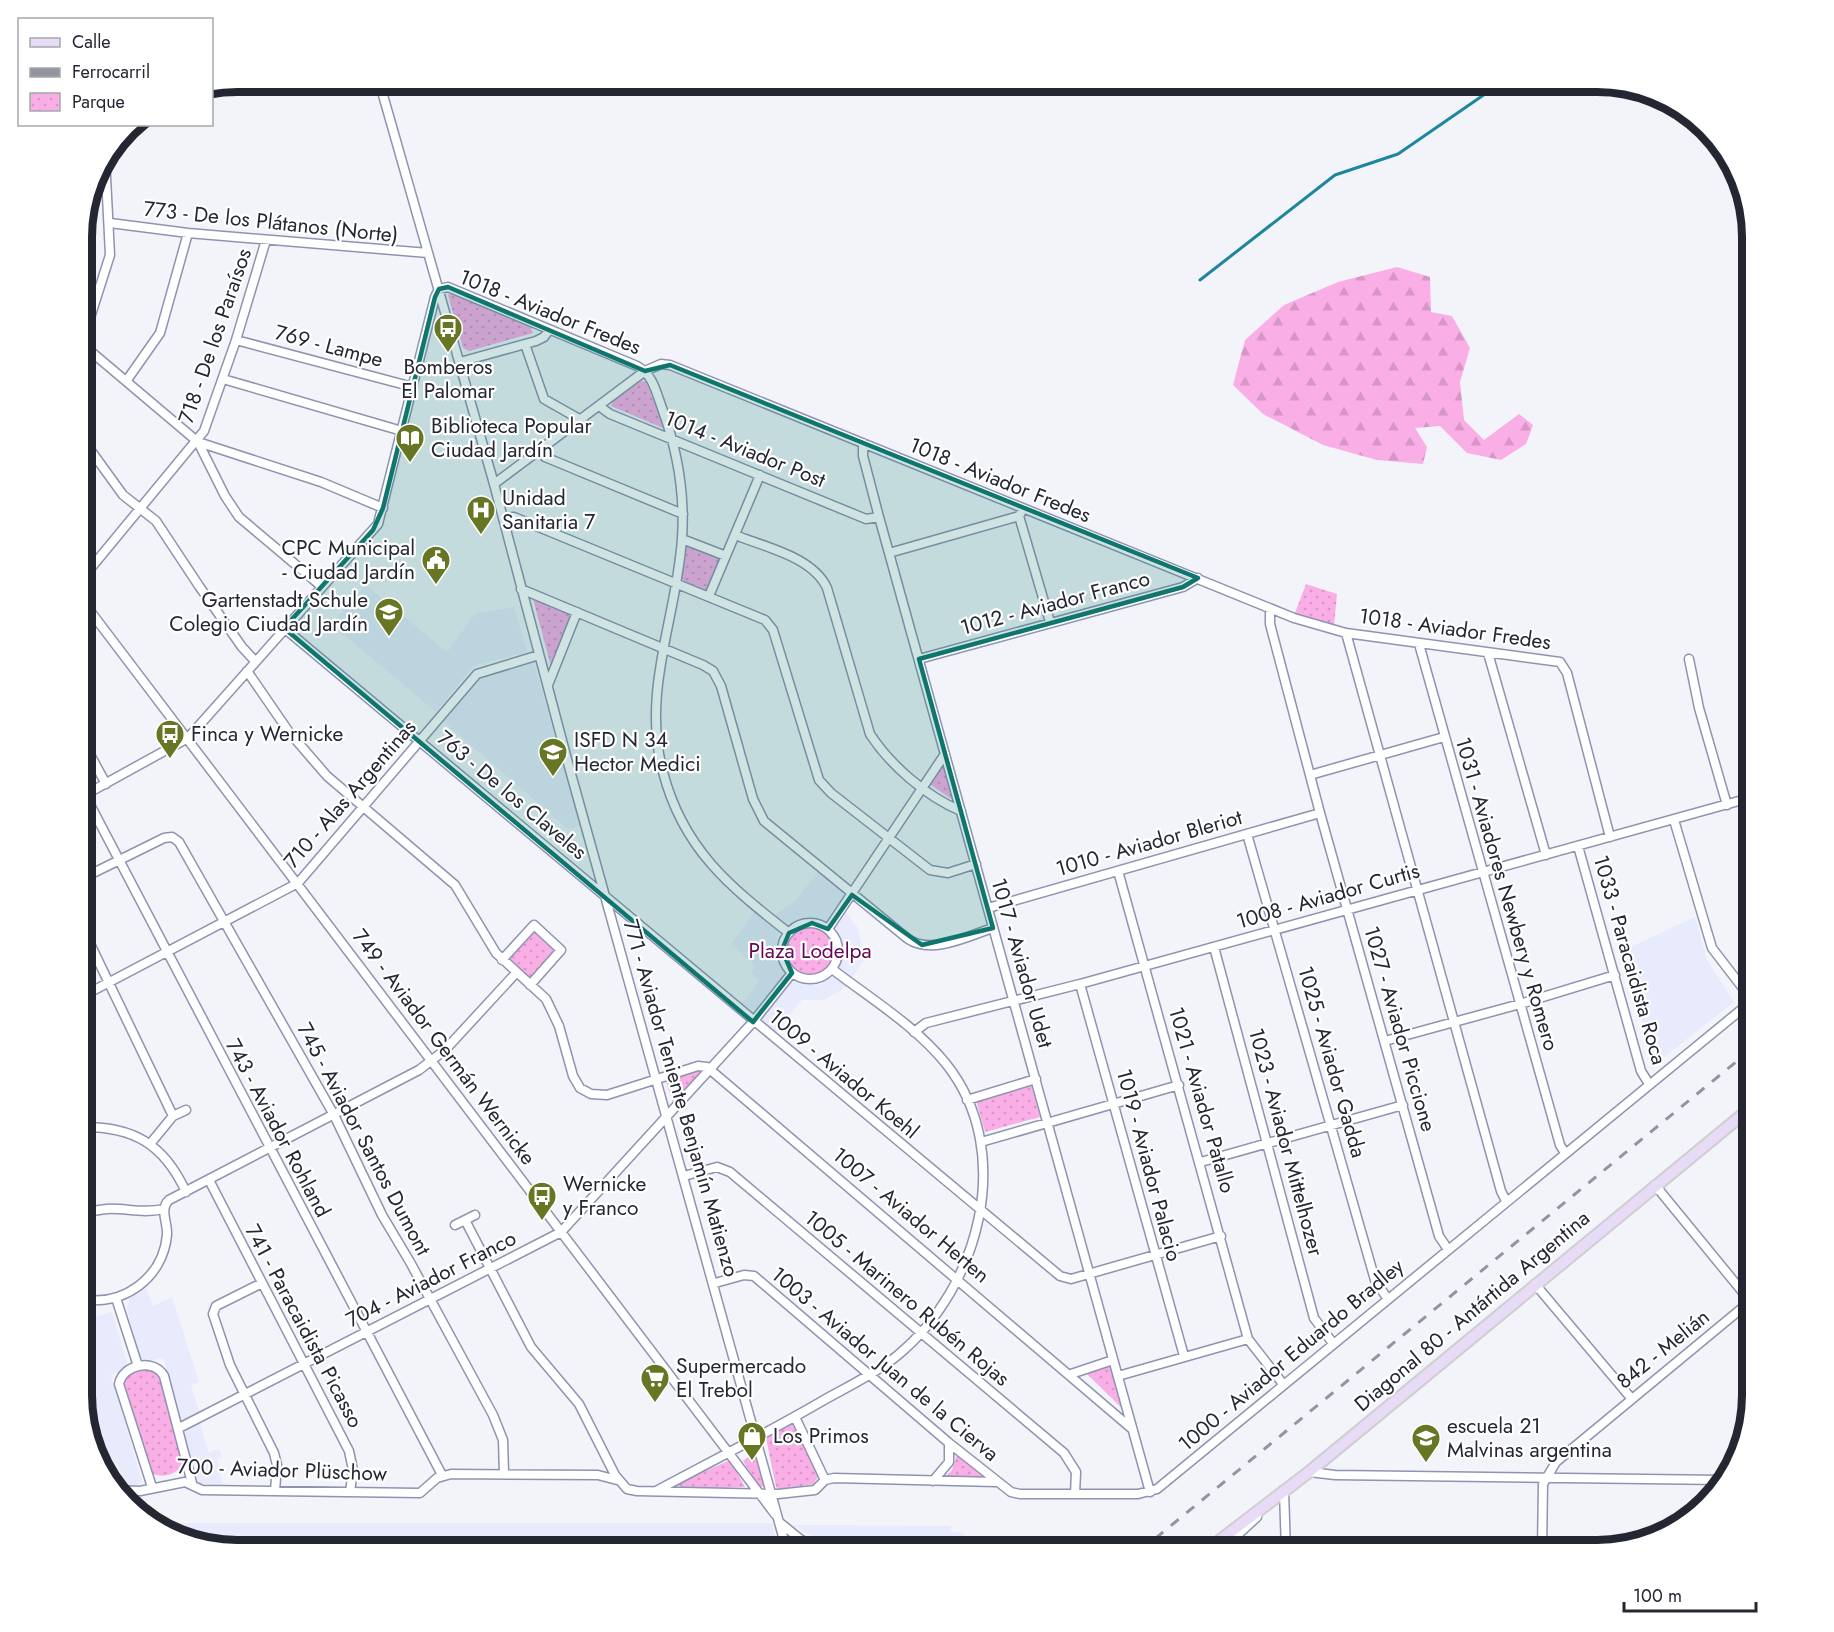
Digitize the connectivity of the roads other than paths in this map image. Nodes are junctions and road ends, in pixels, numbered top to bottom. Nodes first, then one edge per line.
1 (382, 92) edge
2 (106, 172) edge
3 (110, 223) junction
4 (188, 233) junction
5 (266, 240) junction
6 (428, 253) junction
7 (439, 289) junction
8 (92, 313) edge
9 (549, 330) junction
10 (236, 340) junction
11 (525, 344) junction
12 (92, 353) edge
13 (460, 362) junction
14 (645, 371) junction
15 (223, 379) junction
16 (127, 380) junction
17 (413, 387) junction
18 (599, 406) junction
19 (581, 420) junction
20 (402, 431) junction
21 (673, 439) junction
22 (198, 442) junction
23 (863, 443) junction
24 (92, 452) edge
25 (539, 452) junction
26 (760, 475) junction
27 (494, 484) junction
28 (384, 508) junction
29 (140, 509) junction
30 (1021, 512) junction
31 (682, 514) junction
32 (503, 518) junction
33 (879, 518) junction
34 (735, 535) junction
35 (682, 539) junction
36 (889, 553) junction
37 (726, 556) junction
38 (92, 567) edge
39 (1198, 578) junction
40 (675, 582) junction
41 (321, 586) junction
42 (521, 589) junction
43 (709, 596) junction
44 (1270, 609) junction
45 (577, 612) junction
46 (92, 613) edge
47 (1050, 622) junction
48 (284, 628) junction
49 (1346, 633) junction
50 (1419, 644) junction
51 (663, 647) junction
52 (1488, 653) junction
53 (539, 655) junction
54 (919, 659) junction
55 (1689, 659) dead end
56 (255, 662) junction
57 (247, 671) junction
58 (548, 685) junction
59 (1444, 737) junction
60 (188, 738) junction
61 (420, 742) junction
62 (945, 754) junction
63 (1378, 755) junction
64 (92, 758) edge
65 (1310, 775) junction
66 (106, 784) junction
67 (922, 787) junction
68 (92, 791) edge
69 (1742, 800) edge
70 (1726, 805) junction
71 (362, 809) junction
72 (961, 811) junction
73 (92, 813) edge
74 (1320, 813) junction
75 (1674, 820) junction
76 (1247, 834) junction
77 (1610, 837) junction
78 (888, 839) junction
79 (1578, 846) junction
80 (1546, 855) junction
81 (118, 861) junction
82 (976, 864) junction
83 (1118, 871) junction
84 (1482, 872) junction
85 (92, 874) edge
86 (298, 883) junction
87 (1416, 891) junction
88 (852, 895) junction
89 (606, 898) junction
90 (988, 908) junction
91 (1348, 909) junction
92 (223, 924) junction
93 (993, 928) junction
94 (828, 929) junction
95 (1276, 930) junction
96 (789, 933) junction
97 (1214, 946) junction
98 (92, 948) edge
99 (166, 954) junction
100 (502, 960) junction
101 (1146, 966) junction
102 (832, 969) junction
103 (516, 973) junction
104 (792, 973) junction
105 (1615, 975) junction
106 (109, 983) junction
107 (1080, 984) junction
108 (530, 985) junction
109 (1742, 986) edge
110 (92, 992) edge
111 (1014, 1000) junction
112 (1520, 1004) junction
113 (1742, 1009) edge
114 (753, 1022) junction
115 (1452, 1023) junction
116 (914, 1032) junction
117 (1384, 1041) junction
118 (432, 1062) junction
119 (710, 1069) junction
120 (656, 1079) junction
121 (1036, 1079) junction
122 (1649, 1084) junction
123 (1179, 1085) junction
124 (967, 1100) junction
125 (1114, 1103) junction
126 (1403, 1105) junction
127 (186, 1110) dead end
128 (1742, 1115) edge
129 (173, 1116) junction
130 (334, 1116) junction
131 (667, 1118) junction
132 (1048, 1122) junction
133 (1331, 1126) junction
134 (92, 1127) edge
135 (981, 1142) junction
136 (150, 1144) junction
137 (1268, 1144) junction
138 (269, 1149) junction
139 (1565, 1153) junction
140 (1201, 1162) junction
141 (684, 1176) junction
142 (209, 1180) junction
143 (1655, 1185) junction
144 (186, 1191) junction
145 (1506, 1201) junction
146 (164, 1209) junction
147 (980, 1211) junction
148 (92, 1212) edge
149 (475, 1215) dead end
150 (465, 1220) junction
151 (455, 1225) dead end
152 (561, 1232) junction
153 (1221, 1236) junction
154 (1447, 1248) junction
155 (1156, 1256) junction
156 (490, 1269) junction
157 (1089, 1275) junction
158 (958, 1279) junction
159 (715, 1283) junction
160 (260, 1284) junction
161 (1535, 1284) junction
162 (1742, 1288) edge
163 (116, 1298) junction
164 (1387, 1298) junction
165 (430, 1299) junction
166 (92, 1300) edge
167 (1742, 1308) edge
168 (366, 1333) junction
169 (921, 1333) junction
170 (1248, 1340) junction
171 (1332, 1342) junction
172 (1184, 1356) junction
173 (1113, 1360) junction
174 (303, 1365) junction
175 (138, 1366) junction
176 (870, 1374) junction
177 (1071, 1374) junction
178 (1118, 1376) junction
179 (1283, 1384) junction
180 (244, 1395) junction
181 (1631, 1398) junction
182 (795, 1417) junction
183 (179, 1428) junction
184 (1131, 1428) junction
185 (756, 1438) junction
186 (949, 1443) junction
187 (729, 1453) junction
188 (1309, 1472) junction
189 (504, 1474) junction
190 (442, 1475) junction
191 (1545, 1477) junction
192 (825, 1480) junction
193 (1716, 1480) edge
194 (619, 1481) junction
195 (933, 1481) junction
196 (996, 1482) junction
197 (192, 1483) junction
198 (152, 1487) junction
199 (127, 1490) edge
200 (275, 1491) junction
201 (656, 1491) junction
202 (1284, 1491) junction
203 (350, 1492) junction
204 (758, 1492) junction
205 (1150, 1492) junction
206 (773, 1493) junction
207 (1075, 1494) junction
208 (1274, 1498) junction
209 (778, 1519) junction
210 (784, 1540) edge
211 (802, 1540) edge
212 (1220, 1540) edge
213 (1231, 1540) edge
214 (1286, 1540) edge
215 (1542, 1540) edge

1 - 6 street, 771 - Aviador Teniente Benjamín Matienzo
2 - 3 street
3 - 4 street, 773 - De los Plátanos (Norte)
3 - 8 street
4 - 5 street, 773 - De los Plátanos (Norte)
4 - 16 street
5 - 6 street, 773 - De los Plátanos (Norte)
5 - 10 street, 718 - De los Paraísos
6 - 7 street, 771 - Aviador Teniente Benjamín Matienzo
7 - 9 street, 1018 - Aviador Fredes
7 - 13 street, 771 - Aviador Teniente Benjamín Matienzo
7 - 17 street
9 - 11 street
9 - 14 street, 1018 - Aviador Fredes
10 - 15 street, 718 - De los Paraísos
10 - 17 street, 769 - Lampe
11 - 13 street
11 - 19 street
12 - 16 street
13 - 27 street, 771 - Aviador Teniente Benjamín Matienzo
14 - 18 street
14 - 21 street
14 - 23 street, 1018 - Aviador Fredes
15 - 20 street
15 - 22 street, 718 - De los Paraísos
16 - 22 street
17 - 20 street
18 - 19 street
18 - 21 street, 1014 - Aviador Post
19 - 25 street
20 - 28 street
21 - 26 street, 1014 - Aviador Post
21 - 31 street
22 - 28 street
22 - 29 street, 718 - De los Paraísos
22 - 41 street
23 - 30 street, 1018 - Aviador Fredes
23 - 33 street, 1017 - Aviador Udet
24 - 29 street
25 - 27 street
25 - 31 street
26 - 33 street, 1014 - Aviador Post
26 - 34 street
27 - 32 street, 771 - Aviador Teniente Benjamín Matienzo
28 - 41 street
29 - 38 street, 718 - De los Paraísos
29 - 56 street
30 - 36 street
30 - 39 street, 1018 - Aviador Fredes
30 - 47 street
31 - 35 street
32 - 40 street
32 - 42 street, 771 - Aviador Teniente Benjamín Matienzo
33 - 36 street, 1017 - Aviador Udet
34 - 37 street
34 - 67 street
35 - 37 street
35 - 40 street
36 - 54 street, 1017 - Aviador Udet
37 - 43 street
39 - 44 street, 1018 - Aviador Fredes
39 - 47 street, 1012 - Aviador Franco
40 - 43 street
40 - 51 street
41 - 48 street
42 - 45 street
42 - 53 street, 771 - Aviador Teniente Benjamín Matienzo
43 - 78 street
44 - 49 street, 1018 - Aviador Fredes
44 - 65 street, 1027 - Aviador Piccione
45 - 51 street
45 - 58 street
46 - 60 street, 749 - Aviador Germán Wernicke
47 - 54 street, 1012 - Aviador Franco
48 - 56 street
48 - 61 street, 763 - De los Claveles
49 - 50 street, 1018 - Aviador Fredes
49 - 63 street
50 - 52 street, 1018 - Aviador Fredes
50 - 59 street, 1031 - Aviadores Newbery y Romero
51 - 88 street
51 - 96 street
52 - 77 street, 1018 - Aviador Fredes
52 - 80 street
53 - 58 street, 771 - Aviador Teniente Benjamín Matienzo
53 - 61 street, 710 - Alas Argentinas
54 - 62 street, 1017 - Aviador Udet
55 - 70 street
56 - 57 street
57 - 60 street
57 - 71 street
58 - 89 street, 771 - Aviador Teniente Benjamín Matienzo
59 - 63 street
59 - 84 street, 1031 - Aviadores Newbery y Romero
60 - 66 street
60 - 86 street, 749 - Aviador Germán Wernicke
61 - 71 street, 710 - Alas Argentinas
61 - 89 street, 763 - De los Claveles
62 - 67 street
62 - 72 street, 1017 - Aviador Udet
63 - 65 street
63 - 87 street
64 - 66 street
65 - 74 street, 1027 - Aviador Piccione
66 - 68 street
67 - 72 street
67 - 78 street
69 - 70 street, 1008 - Aviador Curtis
70 - 75 street, 1008 - Aviador Curtis
71 - 86 street, 710 - Alas Argentinas
71 - 100 street
72 - 82 street, 1017 - Aviador Udet
73 - 81 street, 743 - Aviador Rohland
74 - 76 street, 1010 - Aviador Bleriot
74 - 91 street, 1027 - Aviador Piccione
75 - 77 street, 1008 - Aviador Curtis
75 - 109 street
76 - 83 street, 1010 - Aviador Bleriot
76 - 95 street, 1025 - Aviador Gadda
77 - 79 street, 1008 - Aviador Curtis
78 - 82 street
78 - 88 street
79 - 80 street, 1008 - Aviador Curtis
79 - 105 street, 1033 - Paracaidista Roca
80 - 84 street, 1008 - Aviador Curtis
81 - 85 street
81 - 92 street, 745 - Aviador Santos Dumont
81 - 99 street, 743 - Aviador Rohland
82 - 90 street, 1017 - Aviador Udet
83 - 90 street, 1010 - Aviador Bleriot
83 - 101 street, 1021 - Aviador Patallo
84 - 87 street, 1008 - Aviador Curtis
84 - 112 street, 1031 - Aviadores Newbery y Romero
86 - 92 street, 710 - Alas Argentinas
86 - 118 street, 749 - Aviador Germán Wernicke
87 - 91 street, 1008 - Aviador Curtis
87 - 115 street
88 - 93 street
88 - 94 street
89 - 114 street, 1009 - Aviador Koehl
89 - 120 street, 771 - Aviador Teniente Benjamín Matienzo
90 - 93 street, 1017 - Aviador Udet
91 - 95 street, 1008 - Aviador Curtis
91 - 117 street, 1027 - Aviador Piccione
92 - 99 street, 710 - Alas Argentinas
92 - 130 street, 745 - Aviador Santos Dumont
93 - 111 street, 1017 - Aviador Udet
94 - 96 street
94 - 102 street
95 - 97 street, 1008 - Aviador Curtis
95 - 133 street, 1025 - Aviador Gadda
96 - 104 street
97 - 101 street, 1008 - Aviador Curtis
97 - 137 street, 1023 - Aviador Mittelhozer
98 - 106 street
99 - 106 street, 710 - Alas Argentinas
99 - 138 street, 743 - Aviador Rohland
100 - 103 street
100 - 108 street
101 - 107 street, 1008 - Aviador Curtis
101 - 123 street, 1021 - Aviador Patallo
102 - 104 street
102 - 116 street
103 - 108 street
103 - 118 street
104 - 114 street
105 - 112 street
105 - 122 street, 1033 - Paracaidista Roca
106 - 110 street, 710 - Alas Argentinas
106 - 129 street
107 - 111 street, 1008 - Aviador Curtis
107 - 125 street, 1019 - Aviador Palacio
108 - 120 street
111 - 116 street, 1008 - Aviador Curtis
111 - 121 street, 1017 - Aviador Udet
112 - 115 street
112 - 139 street, 1031 - Aviadores Newbery y Romero
113 - 122 street, 1000 - Aviador Eduardo Bradley
114 - 119 street
114 - 147 street, 1009 - Aviador Koehl
115 - 117 street
115 - 145 street
116 - 124 street
117 - 126 street, 1027 - Aviador Piccione
118 - 130 street
118 - 152 street, 749 - Aviador Germán Wernicke
119 - 120 street
119 - 131 street
119 - 158 street, 1007 - Aviador Herten
120 - 131 street, 771 - Aviador Teniente Benjamín Matienzo
121 - 124 street
121 - 132 street, 1017 - Aviador Udet
122 - 139 street, 1000 - Aviador Eduardo Bradley
123 - 125 street
123 - 140 street, 1021 - Aviador Patallo
124 - 135 street
125 - 132 street
125 - 155 street, 1019 - Aviador Palacio
126 - 133 street
126 - 154 street, 1027 - Aviador Piccione
127 - 129 street
128 - 143 main road, Diagonal 80 - Antártida Argentina
129 - 136 street
130 - 138 street
130 - 165 street, 745 - Aviador Santos Dumont
131 - 141 street, 771 - Aviador Teniente Benjamín Matienzo
131 - 152 street, 704 - Aviador Franco
132 - 135 street
132 - 157 street, 1017 - Aviador Udet
133 - 137 street
133 - 164 street, 1025 - Aviador Gadda
134 - 136 street
135 - 147 street
136 - 144 street
137 - 140 street
137 - 171 street, 1023 - Aviador Mittelhozer
138 - 142 street
138 - 168 street, 743 - Aviador Rohland
139 - 145 street, 1000 - Aviador Eduardo Bradley
140 - 153 street, 1021 - Aviador Patallo
141 - 159 street, 771 - Aviador Teniente Benjamín Matienzo
141 - 169 street, 1005 - Marinero Rubén Rojas
142 - 144 street
142 - 160 street, 741 - Paracaidista Picasso
143 - 161 main road, Diagonal 80 - Antártida Argentina
143 - 162 street
144 - 146 street
145 - 154 street, 1000 - Aviador Eduardo Bradley
146 - 148 street
146 - 163 street
147 - 157 street, 1009 - Aviador Koehl
147 - 158 street
149 - 150 street
150 - 151 street
150 - 156 street
152 - 156 street, 704 - Aviador Franco
152 - 187 street, 749 - Aviador Germán Wernicke
153 - 155 street
153 - 170 street, 1021 - Aviador Patallo
154 - 164 street, 1000 - Aviador Eduardo Bradley
155 - 157 street
155 - 172 street, 1019 - Aviador Palacio
156 - 165 street, 704 - Aviador Franco
156 - 194 street
157 - 173 street, 1017 - Aviador Udet
158 - 169 street
158 - 177 street, 1007 - Aviador Herten
159 - 176 street, 1003 - Aviador Juan de la Cierva
159 - 185 street, 771 - Aviador Teniente Benjamín Matienzo
160 - 174 street, 741 - Paracaidista Picasso
160 - 180 street
161 - 181 street
161 - 188 main road, Diagonal 80 - Antártida Argentina
163 - 166 street
163 - 175 street
164 - 171 street, 1000 - Aviador Eduardo Bradley
165 - 168 street, 704 - Aviador Franco
165 - 189 street, 745 - Aviador Santos Dumont
167 - 181 street, 842 - Melián
168 - 174 street, 704 - Aviador Franco
168 - 190 street, 743 - Aviador Rohland
169 - 176 street
169 - 207 street, 1005 - Marinero Rubén Rojas
170 - 172 street
170 - 179 street
171 - 179 street, 1000 - Aviador Eduardo Bradley
172 - 178 street
173 - 177 street
173 - 178 street, 1017 - Aviador Udet
174 - 180 street, 704 - Aviador Franco
174 - 203 street, 741 - Paracaidista Picasso
175 - 183 street
175 - 198 street
176 - 182 street
176 - 186 street, 1003 - Aviador Juan de la Cierva
177 - 184 street, 1007 - Aviador Herten
178 - 184 street, 1017 - Aviador Udet
179 - 205 street, 1000 - Aviador Eduardo Bradley
180 - 183 street, 704 - Aviador Franco
180 - 200 street
181 - 191 street, 842 - Melián
182 - 185 street
182 - 192 street
183 - 197 street
184 - 205 street, 1017 - Aviador Udet
185 - 187 street
185 - 206 street, 771 - Aviador Teniente Benjamín Matienzo
186 - 195 street
186 - 196 street, 1003 - Aviador Juan de la Cierva
187 - 201 street
187 - 204 street, 749 - Aviador Germán Wernicke
188 - 191 street
188 - 202 main road, Diagonal 80 - Antártida Argentina
189 - 190 street
189 - 194 street
190 - 203 street, 700 - Aviador Plüschow
191 - 193 street
191 - 215 street
192 - 195 street
192 - 206 street
194 - 201 street
195 - 196 street
196 - 207 street
197 - 198 street, 700 - Aviador Plüschow
197 - 200 street, 700 - Aviador Plüschow
198 - 199 street, 700 - Aviador Plüschow
200 - 203 street, 700 - Aviador Plüschow
201 - 204 street
202 - 208 main road, Diagonal 80 - Antártida Argentina
202 - 214 street
204 - 206 street
204 - 209 street, 749 - Aviador Germán Wernicke
205 - 207 street
206 - 209 street, 771 - Aviador Teniente Benjamín Matienzo
208 - 212 main road
208 - 213 street, Diagonal 80 - Antártida Argentina
209 - 210 street, 771 - Aviador Teniente Benjamín Matienzo
209 - 211 street

